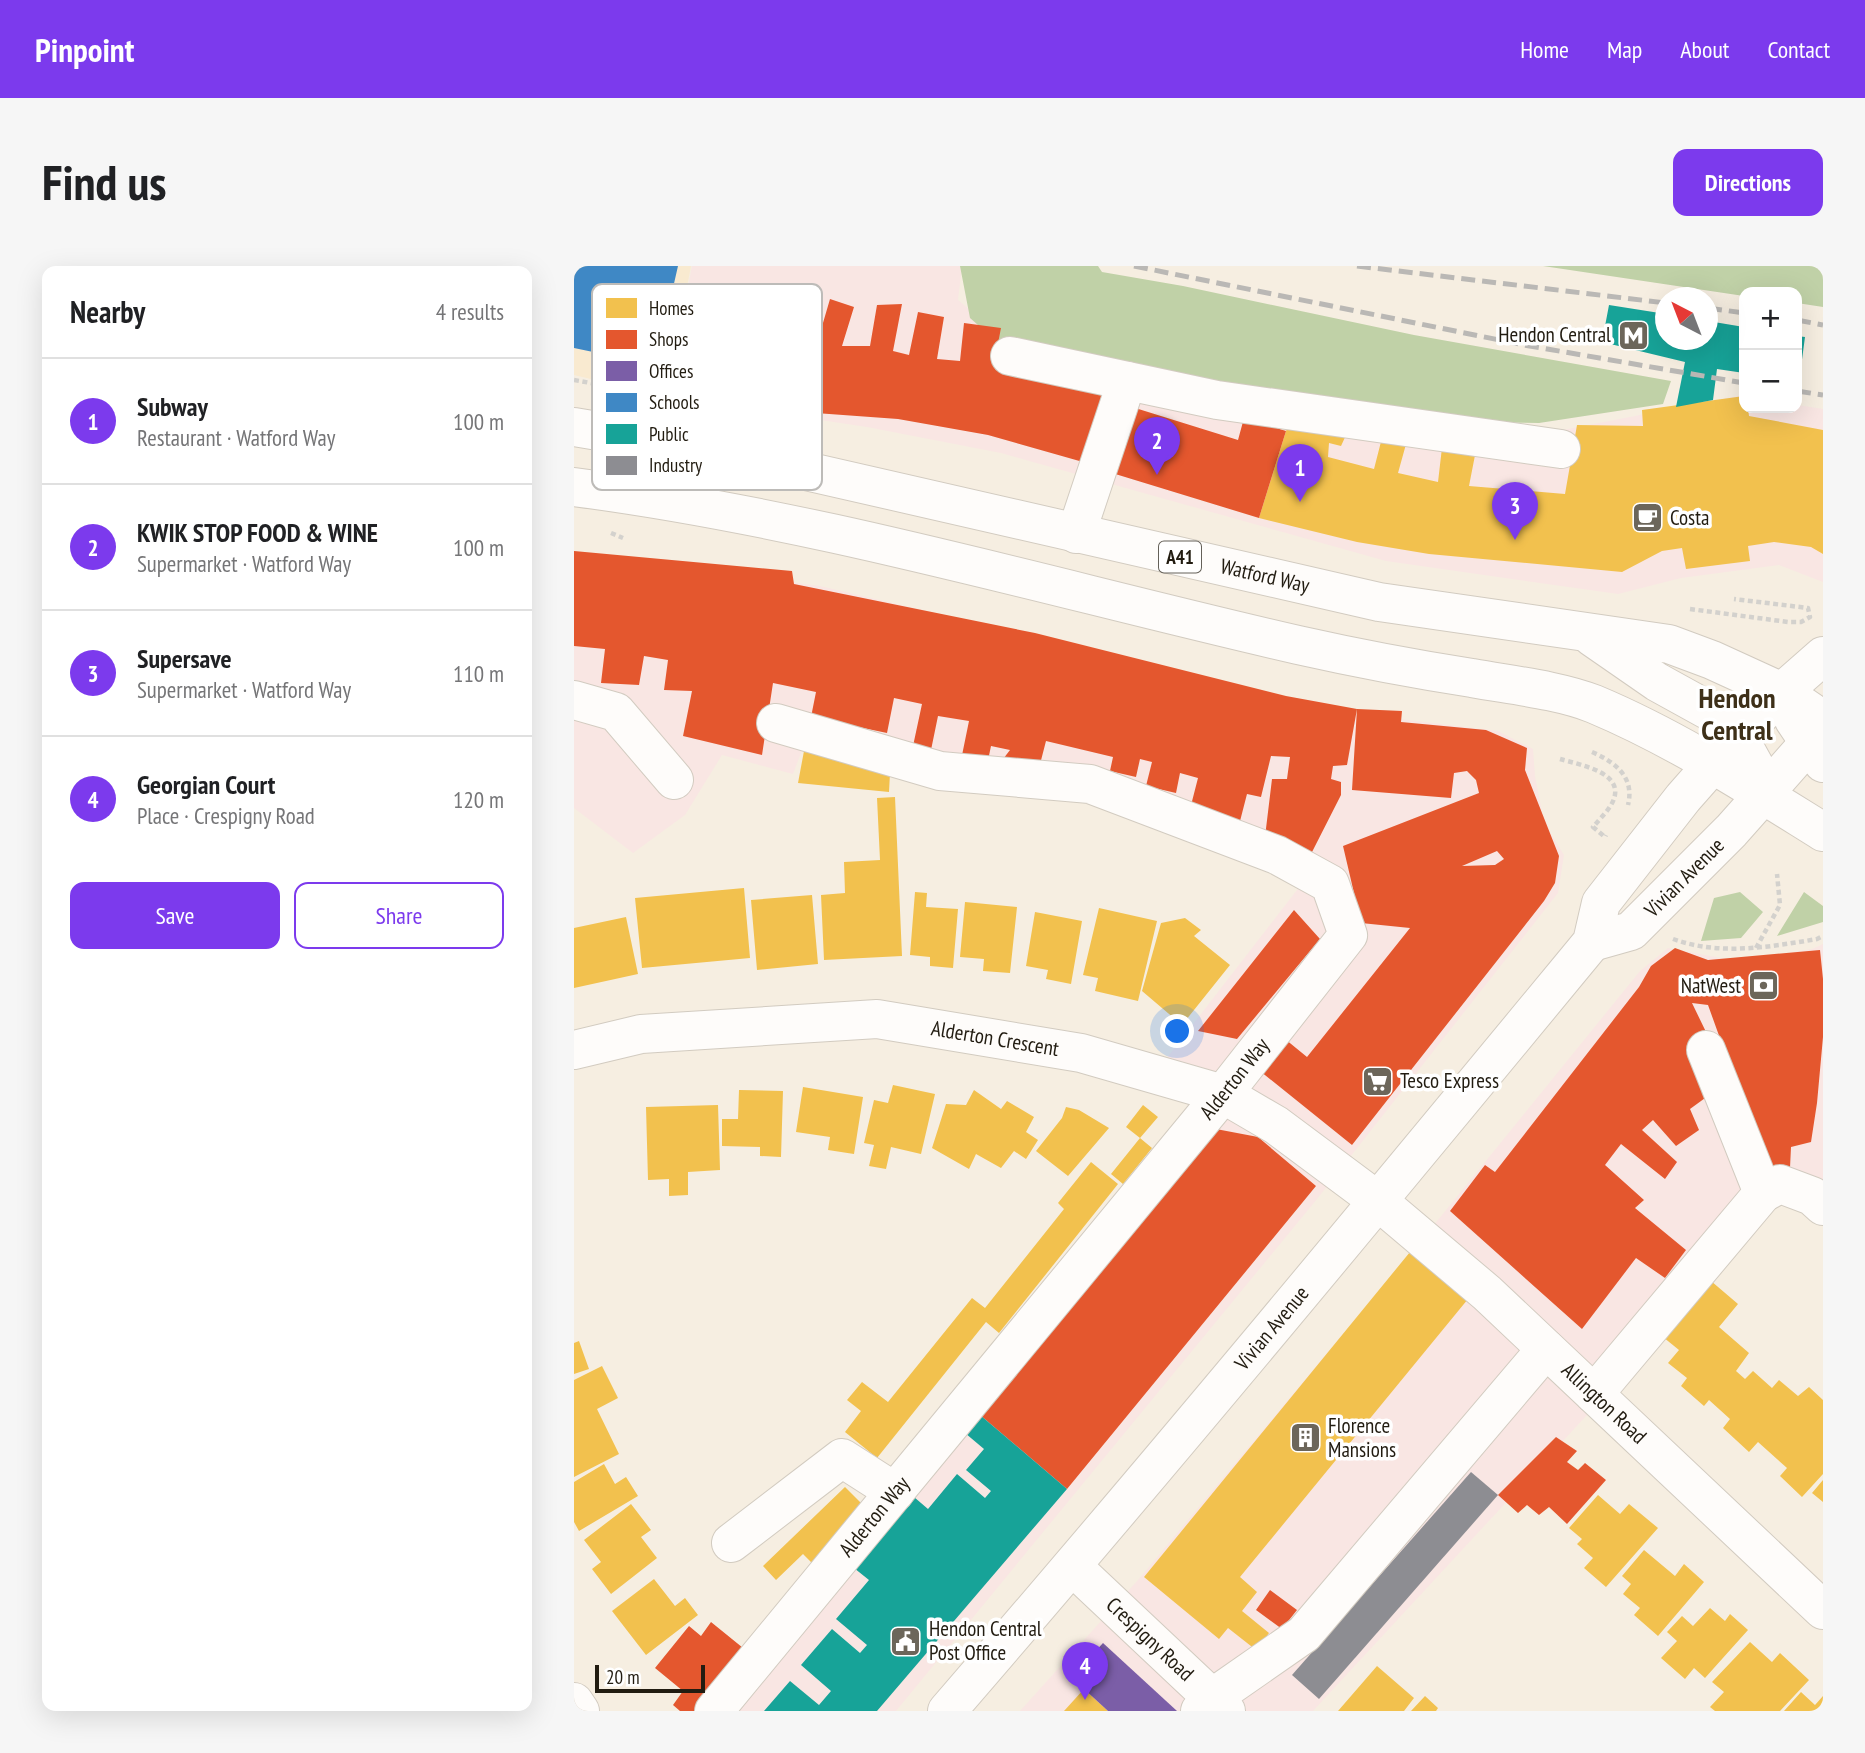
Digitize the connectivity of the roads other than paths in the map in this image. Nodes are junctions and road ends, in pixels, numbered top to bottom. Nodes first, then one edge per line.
1 (1010, 356) dead end
2 (1127, 381) junction
3 (574, 427) edge
4 (592, 430) edge
5 (1561, 449) dead end
6 (822, 475) edge
7 (574, 487) edge
8 (592, 489) edge
9 (597, 490) edge
10 (1076, 534) junction
11 (1584, 632) junction
12 (1823, 656) edge
13 (1782, 692) junction
14 (574, 700) edge
15 (776, 723) dead end
16 (1819, 738) edge
17 (1726, 751) junction
18 (674, 780) dead end
19 (1763, 795) junction
20 (1823, 832) edge
21 (1592, 942) junction
22 (574, 1050) edge
23 (1706, 1050) dead end
24 (1223, 1094) junction
25 (1763, 1193) junction
26 (1378, 1201) junction
27 (1823, 1206) edge
28 (1546, 1349) junction
29 (1594, 1394) junction
30 (895, 1492) junction
31 (731, 1543) dead end
32 (1072, 1566) junction
33 (1823, 1610) edge
34 (574, 1702) edge
35 (1213, 1707) edge
36 (580, 1711) edge
37 (714, 1711) edge
38 (947, 1711) edge

1 - 2 main road
2 - 5 main road
2 - 10 main road
3 - 4 main road, Watford Way / A41
6 - 10 main road, Watford Way / A41
7 - 8 main road
9 - 17 main road
10 - 11 main road, Watford Way / A41
11 - 13 main road, Watford Way / A41
11 - 17 main road
12 - 13 main road, Vivian Avenue
13 - 16 main road
13 - 17 main road, Vivian Avenue
14 - 18 main road
15 - 24 main road, Alderton Way
16 - 19 main road, Vivian Avenue
17 - 19 main road
17 - 21 main road, Vivian Avenue
19 - 20 main road
19 - 21 main road, Vivian Avenue
21 - 26 main road, Vivian Avenue
22 - 24 main road, Alderton Crescent
23 - 25 main road
24 - 26 main road, Alderton Crescent
24 - 30 main road, Alderton Way
25 - 27 main road
25 - 29 main road
26 - 28 main road, Allington Road
26 - 32 main road, Vivian Avenue
28 - 29 main road, Allington Road
28 - 35 main road
29 - 33 main road, Allington Road
30 - 31 main road
30 - 37 main road, Alderton Way
32 - 35 main road, Crespigny Road
32 - 38 main road, Vivian Avenue
34 - 36 main road

